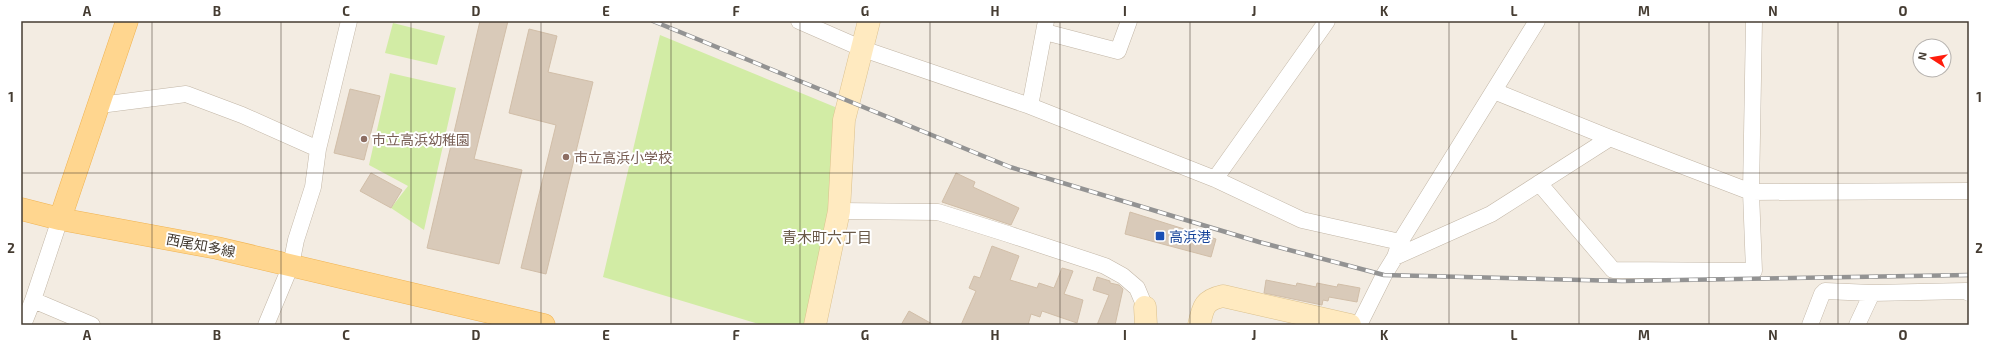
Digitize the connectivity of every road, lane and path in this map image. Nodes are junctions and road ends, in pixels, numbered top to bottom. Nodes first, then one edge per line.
1 (127, 21) edge
2 (349, 21) edge
3 (799, 21) edge
4 (869, 21) edge
5 (1129, 21) edge
6 (1326, 21) edge
7 (1538, 21) edge
8 (1754, 21) edge
9 (1045, 27) edge
10 (863, 49) junction
11 (1494, 91) junction
12 (100, 105) junction
13 (1030, 106) junction
14 (1610, 138) junction
15 (318, 149) junction
16 (1215, 179) junction
17 (1539, 183) junction
18 (1969, 191) edge
19 (1751, 192) junction
20 (21, 209) edge
21 (839, 211) junction
22 (60, 219) junction
23 (1400, 242) junction
24 (1395, 257) junction
25 (290, 265) junction
26 (1872, 293) junction
27 (1969, 293) edge
28 (33, 300) junction
29 (1145, 316) edge
30 (23, 325) edge
31 (92, 325) edge
32 (266, 325) edge
33 (544, 325) edge
34 (815, 325) edge
35 (1199, 325) edge
36 (1350, 325) edge
37 (1359, 325) edge
38 (1810, 325) edge
39 (1857, 325) edge

1 - 12 main road
2 - 15 street
3 - 10 street
4 - 10 street
5 - 9 street
6 - 16 street
7 - 11 street
8 - 19 street
9 - 13 street
10 - 13 street
10 - 21 street
11 - 14 street
11 - 23 street
12 - 15 street
12 - 22 main road
13 - 16 street
14 - 17 street
14 - 19 street
15 - 25 street
16 - 23 street
17 - 19 street
17 - 24 street
18 - 19 street
20 - 22 main road, 西尾知多線
21 - 29 street
21 - 34 street
22 - 25 main road, 西尾知多線
22 - 28 street
23 - 24 street
24 - 37 street
25 - 32 street
25 - 33 main road, 西尾知多線
26 - 27 street
26 - 38 street
26 - 39 street
28 - 30 street
28 - 31 street
35 - 36 street

